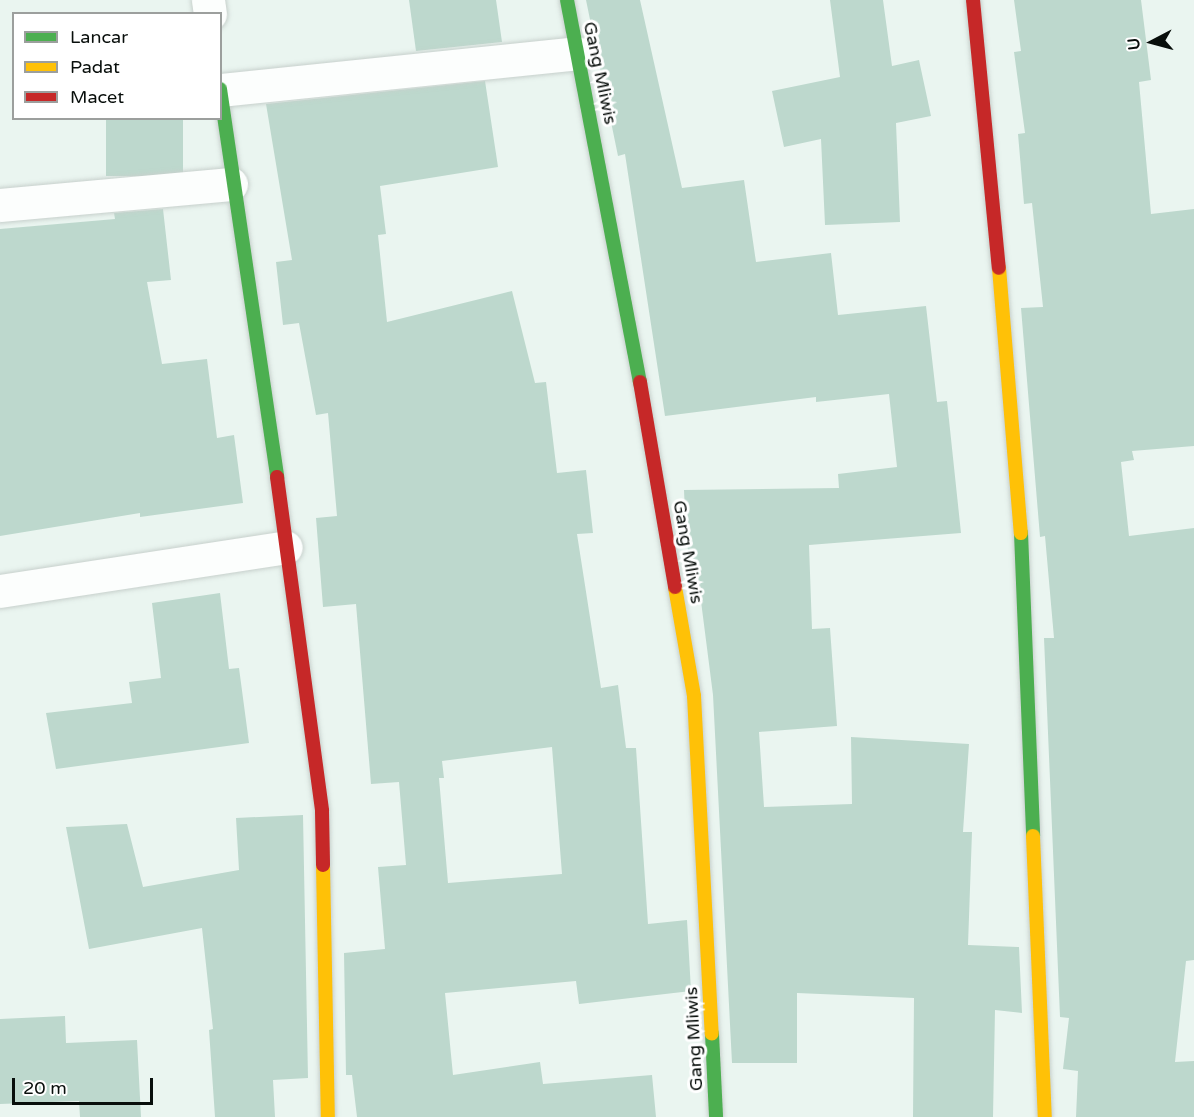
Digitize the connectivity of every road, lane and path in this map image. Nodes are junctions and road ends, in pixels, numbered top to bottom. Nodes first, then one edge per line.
1 (567, 0) edge
2 (973, 0) edge
3 (578, 53) junction
4 (222, 90) edge
5 (222, 99) edge
6 (231, 184) junction
7 (0, 205) edge
8 (286, 547) junction
9 (0, 591) edge
10 (328, 1117) edge
11 (716, 1117) edge
12 (1046, 1117) edge

1 - 3 street, Gang Mliwis
2 - 12 street
3 - 4 street
3 - 11 street, Gang Mliwis
5 - 6 street
6 - 7 street
6 - 8 street
8 - 9 street
8 - 10 street

